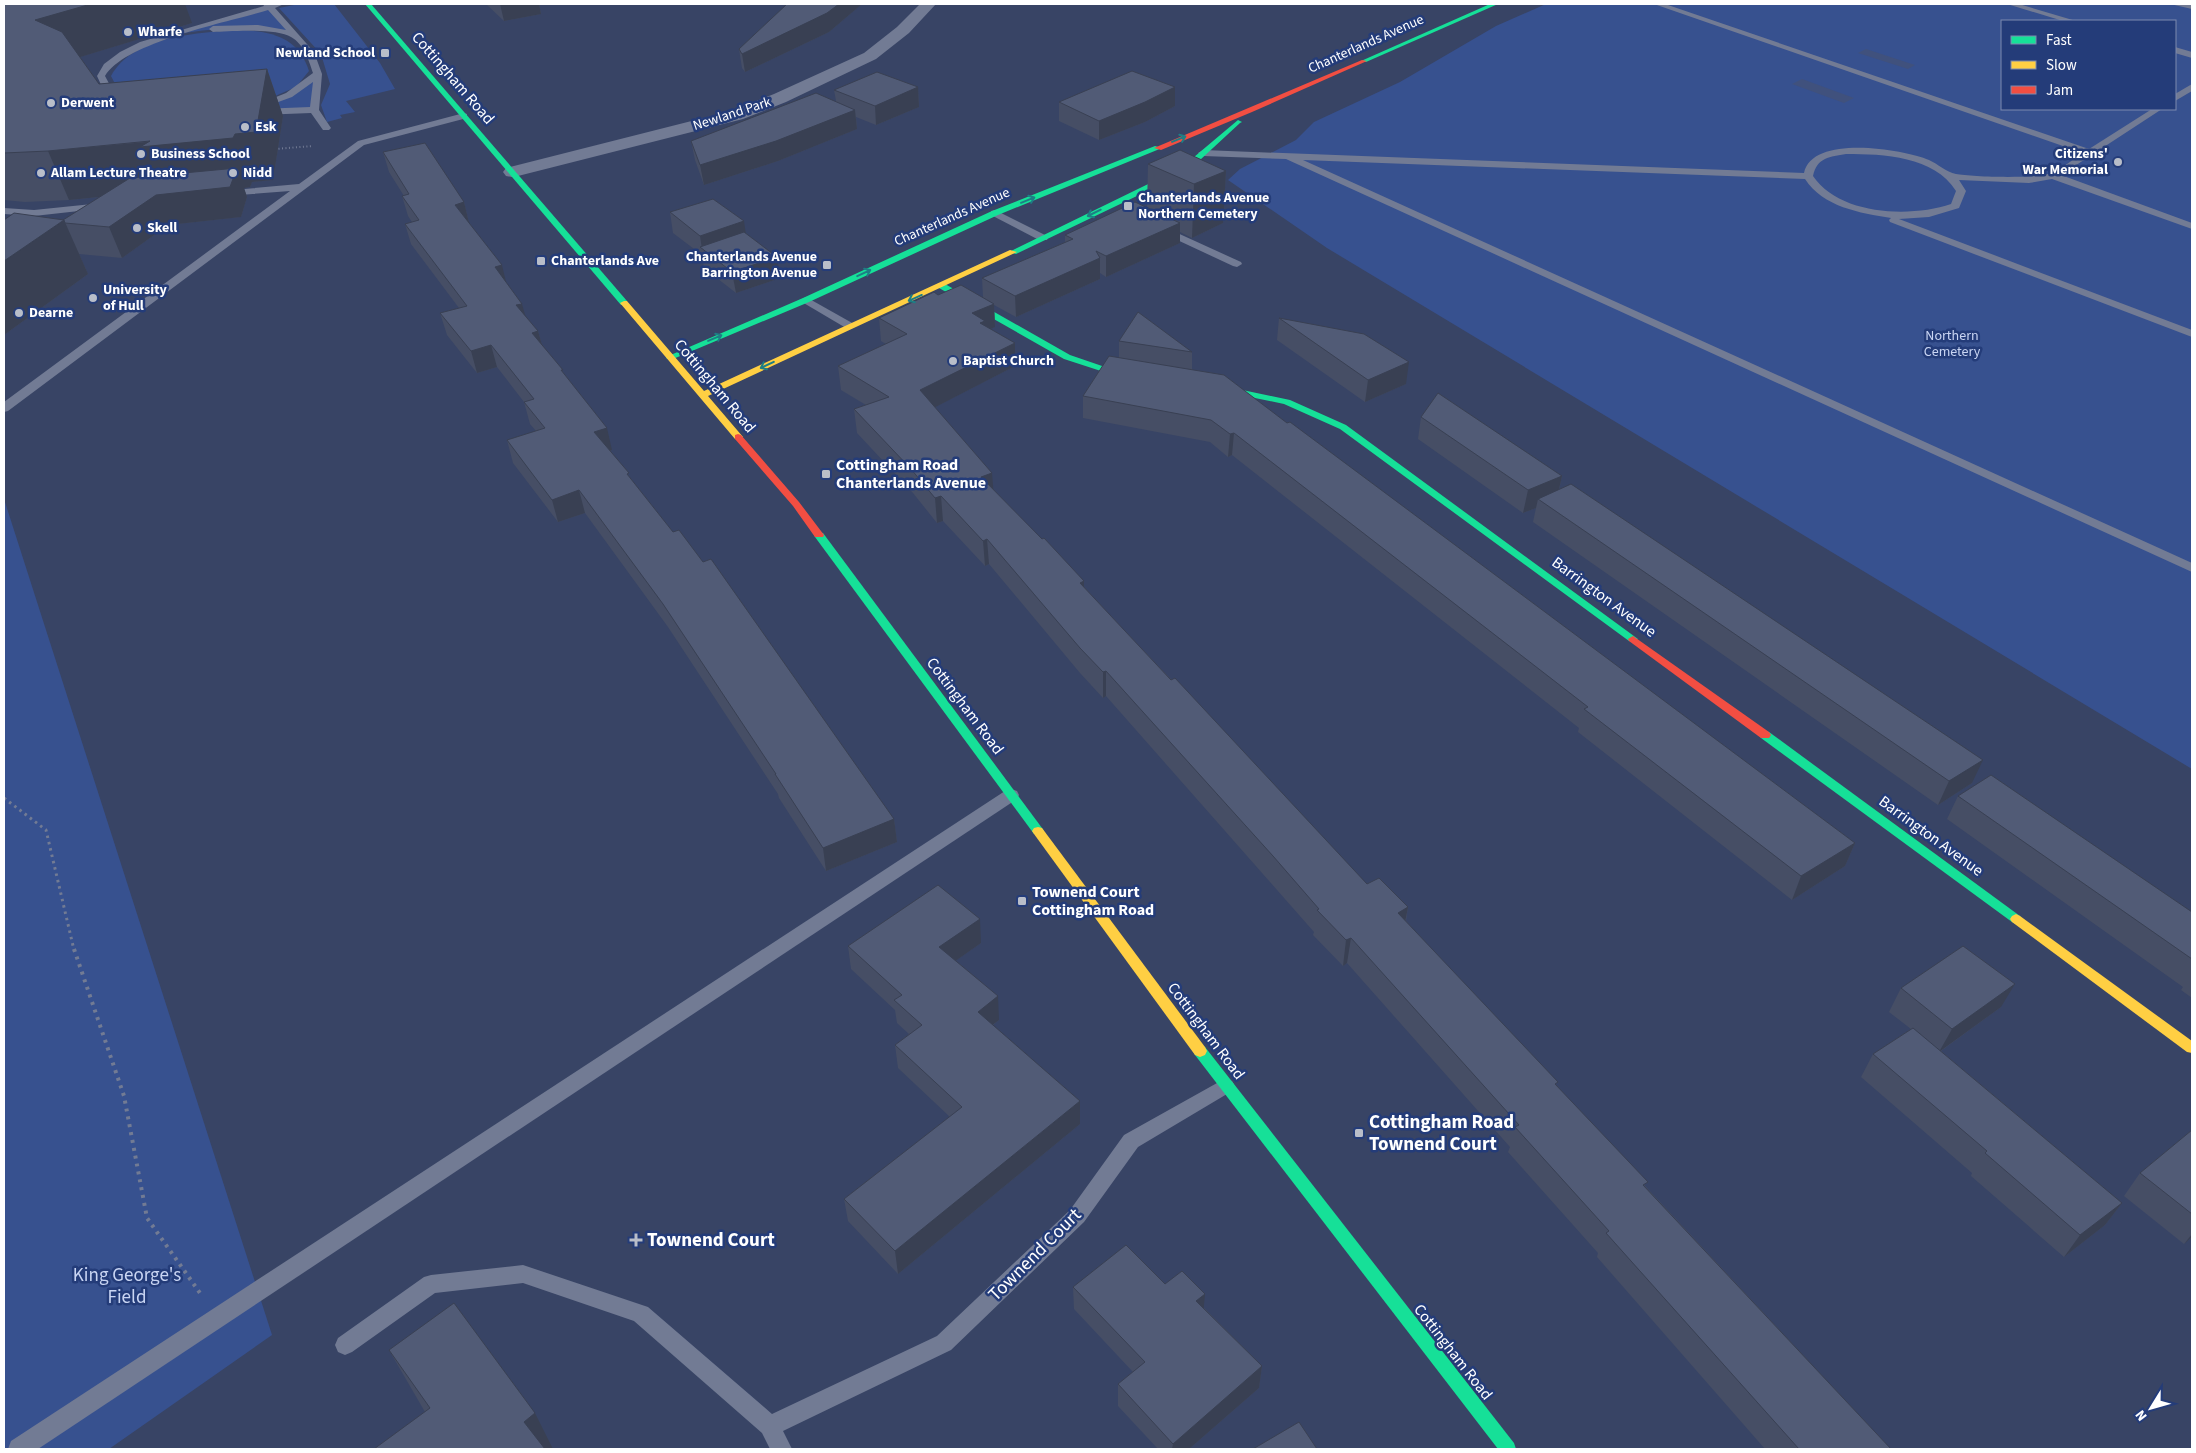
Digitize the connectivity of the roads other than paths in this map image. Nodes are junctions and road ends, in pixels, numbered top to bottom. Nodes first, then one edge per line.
1 (280, 4) edge
2 (368, 4) edge
3 (928, 4) edge
4 (1495, 4) edge
5 (1658, 4) edge
6 (2011, 4) edge
7 (2174, 4) edge
8 (268, 5) edge
9 (2192, 7) edge
10 (2068, 20) edge
11 (292, 34) junction
12 (169, 36) junction
13 (2176, 50) edge
14 (2192, 55) edge
15 (318, 74) junction
16 (2192, 87) edge
17 (2176, 97) edge
18 (124, 109) edge
19 (314, 110) junction
20 (2156, 110) edge
21 (1250, 111) junction
22 (464, 116) junction
23 (326, 128) dead end
24 (2090, 152) junction
25 (1203, 153) junction
26 (1289, 157) junction
27 (512, 172) junction
28 (1808, 176) junction
29 (2053, 176) junction
30 (1952, 177) junction
31 (302, 187) junction
32 (213, 195) edge
33 (114, 205) edge
34 (4, 211) edge
35 (995, 213) junction
36 (1879, 214) junction
37 (1156, 226) edge
38 (2192, 226) edge
39 (1043, 238) junction
40 (1237, 264) dead end
41 (942, 286) junction
42 (806, 300) junction
43 (850, 326) junction
44 (2192, 334) edge
45 (670, 357) junction
46 (1152, 377) edge
47 (1200, 384) edge
48 (702, 395) junction
49 (4, 408) edge
50 (2192, 568) edge
51 (1011, 795) junction
52 (2192, 1048) edge
53 (1226, 1086) junction
54 (345, 1346) dead end
55 (770, 1426) junction
56 (19, 1449) edge
57 (781, 1449) edge
58 (1508, 1449) edge

1 - 8 lane
2 - 22 street, Cottingham Road
3 - 27 street, Newland Park
4 - 21 street, Chanterlands Avenue
5 - 24 lane
6 - 10 lane
7 - 9 lane
8 - 11 lane
8 - 12 lane
11 - 12 lane
11 - 15 lane
12 - 18 lane
13 - 14 lane
15 - 19 lane
15 - 19 lane
16 - 17 lane
19 - 23 lane
20 - 24 lane
21 - 25 street, Chanterlands Avenue
35 -> 21 street, Chanterlands Avenue
22 - 27 street, Cottingham Road
22 - 31 lane
24 - 29 lane
25 - 26 lane
25 -> 39 street, Chanterlands Avenue
26 - 28 lane
26 - 50 lane
27 - 45 street, Cottingham Road
28 - 30 lane
28 - 36 lane
29 - 30 lane
29 - 38 lane
30 - 36 lane
31 - 32 lane
31 - 49 lane
33 - 34 lane
35 - 39 lane
42 -> 35 street, Chanterlands Avenue
36 - 44 lane
37 - 40 lane
39 - 41 street, Chanterlands Avenue
41 -> 43 street, Chanterlands Avenue
41 - 46 street
42 - 43 lane
45 -> 42 street, Chanterlands Avenue
43 -> 48 street, Chanterlands Avenue
45 - 48 street, Cottingham Road
47 - 52 street, Barrington Avenue
48 - 51 street, Cottingham Road
51 - 53 street, Cottingham Road
51 - 56 lane
53 - 55 lane, Townend Court
53 - 58 street, Cottingham Road
54 - 55 lane
55 - 57 lane

